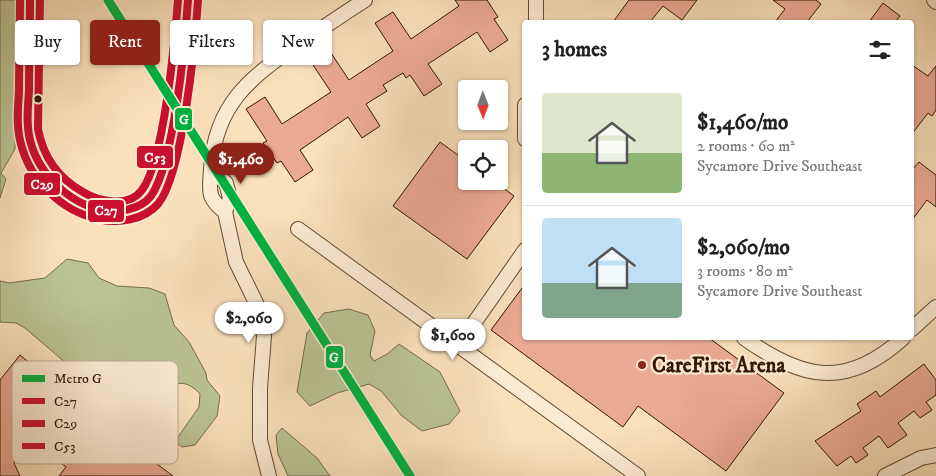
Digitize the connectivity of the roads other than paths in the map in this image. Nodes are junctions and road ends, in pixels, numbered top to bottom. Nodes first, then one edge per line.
1 (366, 0) edge
2 (536, 0) edge
3 (536, 20) edge
4 (298, 229) dead end
5 (522, 254) edge
6 (935, 310) edge
7 (914, 326) edge
8 (747, 340) edge
9 (900, 340) edge
10 (458, 346) junction
11 (936, 455) edge
12 (269, 476) edge
13 (638, 476) edge
14 (885, 476) edge

1 - 12 street
2 - 3 street
4 - 10 street
5 - 10 street
6 - 7 street
8 - 9 street
10 - 13 street
11 - 14 street

